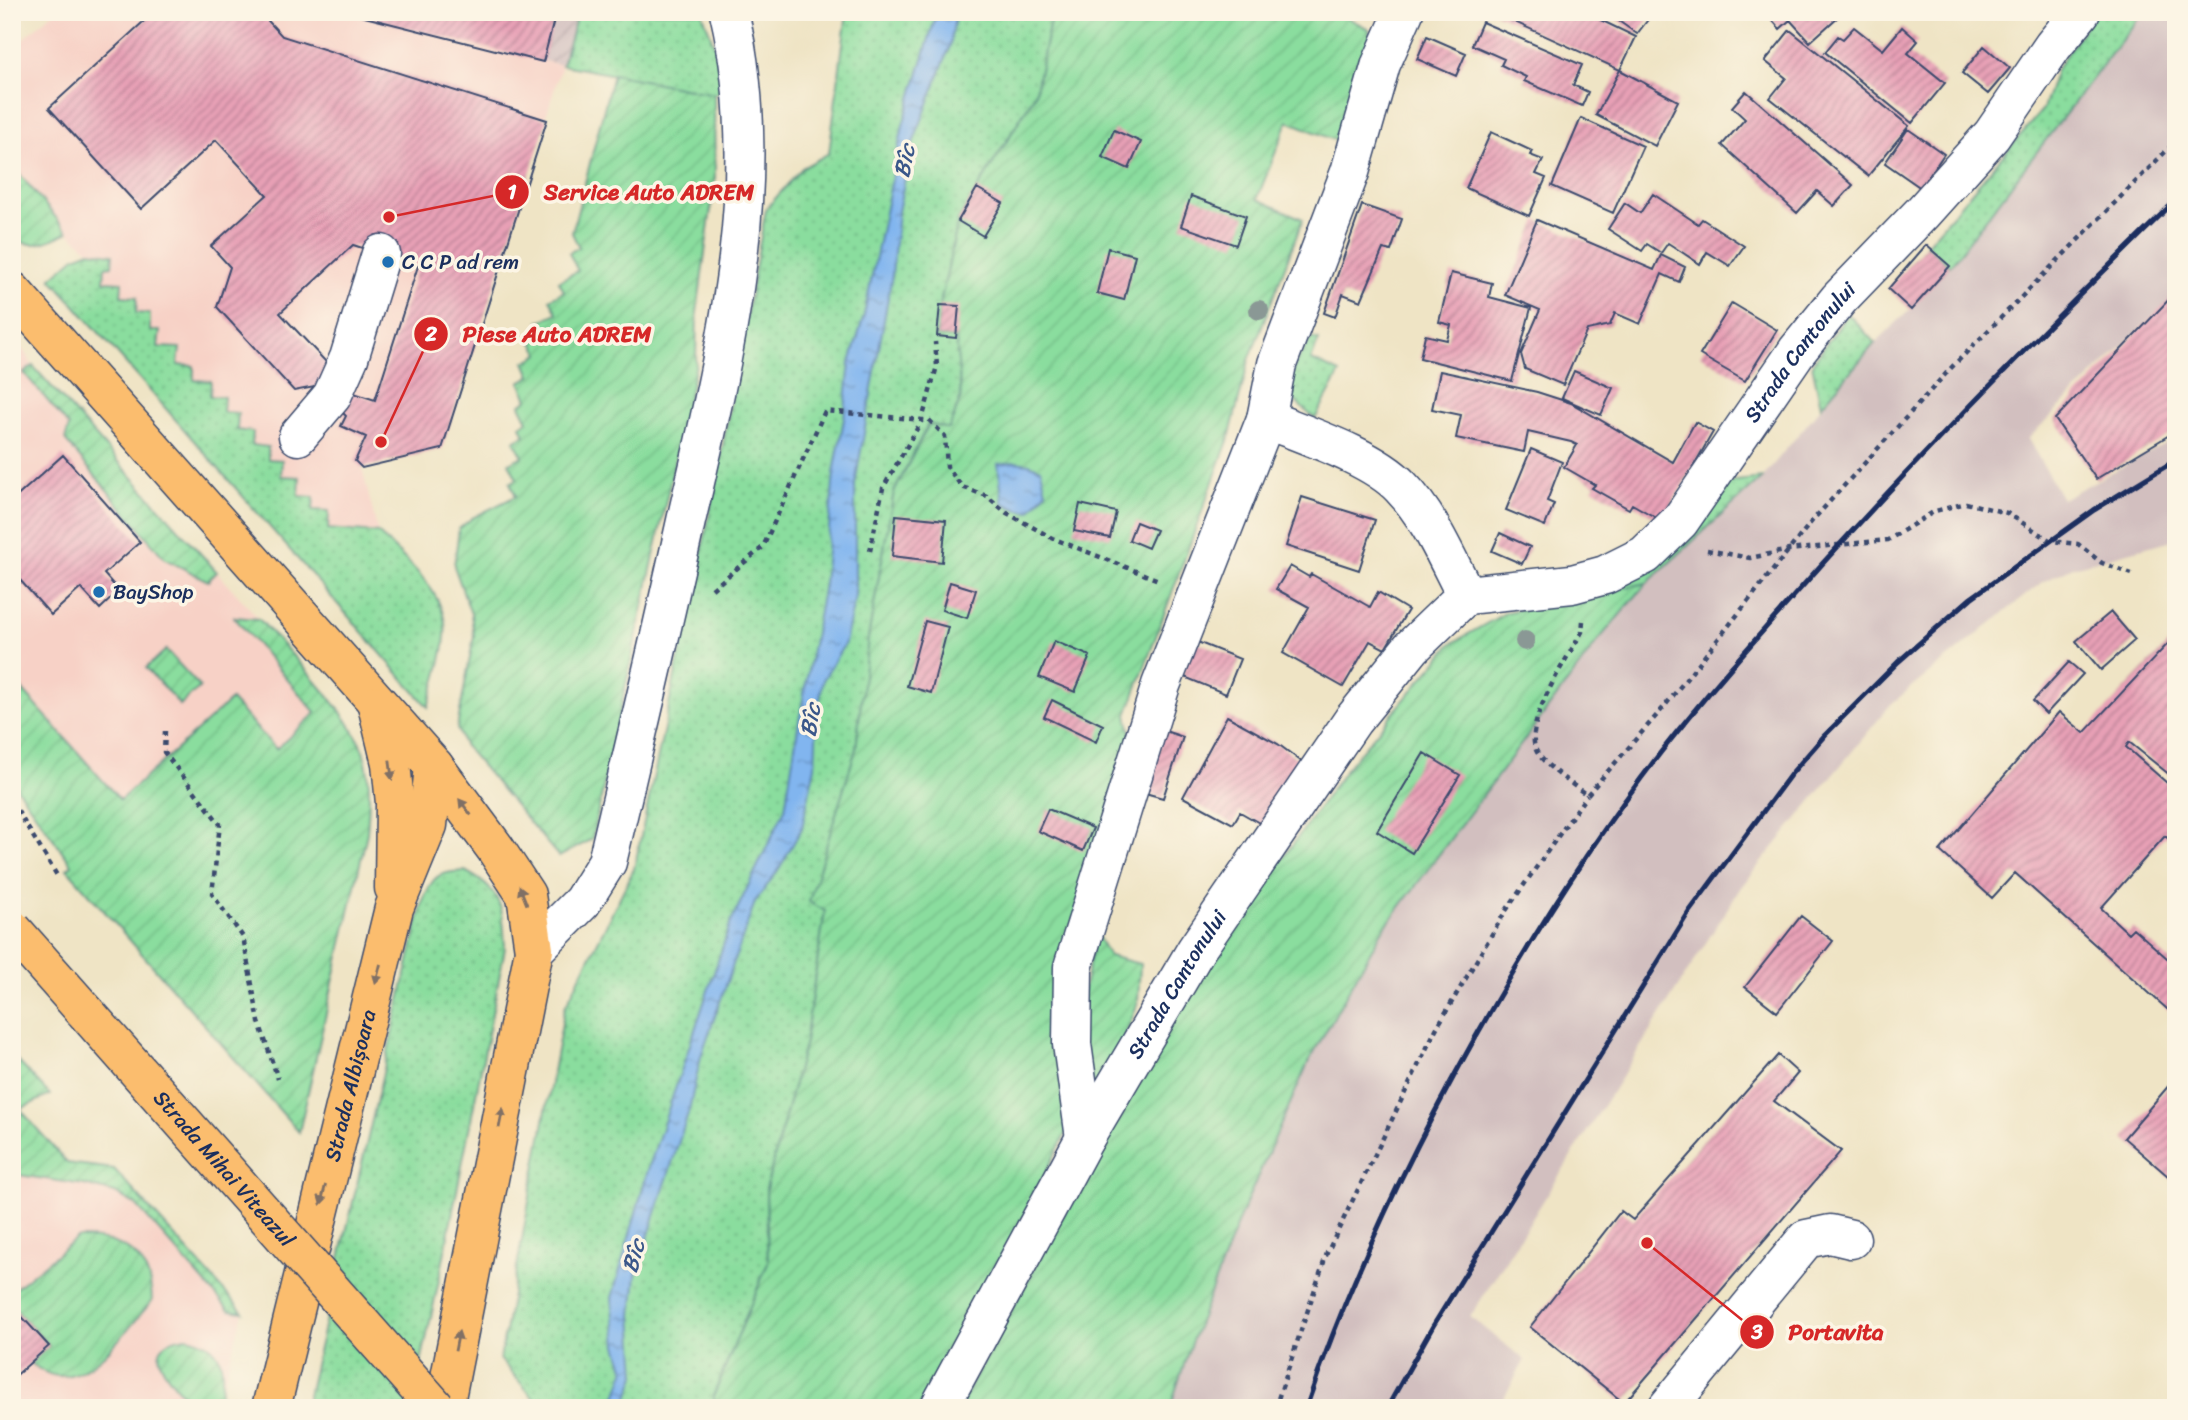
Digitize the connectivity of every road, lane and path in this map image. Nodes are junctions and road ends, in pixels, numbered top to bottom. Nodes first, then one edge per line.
1 (729, 12) edge
2 (1405, 12) edge
3 (2081, 12) edge
4 (2176, 141) edge
5 (381, 254) dead end
6 (12, 290) edge
7 (935, 342) dead end
8 (922, 419) junction
9 (1266, 419) junction
10 (298, 436) dead end
11 (1654, 546) junction
12 (1788, 550) junction
13 (870, 551) dead end
14 (2132, 574) dead end
15 (1585, 580) junction
16 (670, 593) junction
17 (1197, 594) junction
18 (1466, 595) junction
19 (377, 703) junction
20 (165, 730) dead end
21 (434, 766) junction
22 (1587, 795) junction
23 (12, 802) edge
24 (58, 877) dead end
25 (394, 908) junction
26 (12, 929) edge
27 (534, 950) junction
28 (278, 1079) dead end
29 (1085, 1138) junction
30 (1851, 1239) dead end
31 (271, 1401) edge
32 (436, 1408) edge
33 (444, 1408) edge
34 (939, 1408) edge
35 (1275, 1408) edge
36 (1667, 1408) edge

1 - 16 street
2 - 9 street
3 - 11 street, Strada Cantonului
4 - 12 path
5 - 10 street
6 - 19 main road
7 - 8 path
8 - 13 path
8 - 16 path
8 - 17 path
9 - 17 street
9 - 18 street
11 - 12 path
11 - 15 street, Strada Cantonului
12 - 14 path
12 - 22 path
15 - 18 street, Strada Cantonului
15 - 22 path
16 - 27 street
17 - 29 street
18 - 29 street, Strada Cantonului
19 - 21 main road
19 -> 25 main road
20 - 28 path
21 - 25 main road, Strada Albișoara
27 -> 21 main road
22 - 35 path
23 - 24 path
25 -> 31 main road, Strada Albișoara
26 - 32 main road, Strada Mihai Viteazul, bridge
33 -> 27 main road
29 - 34 street, Strada Cantonului
30 - 36 street

